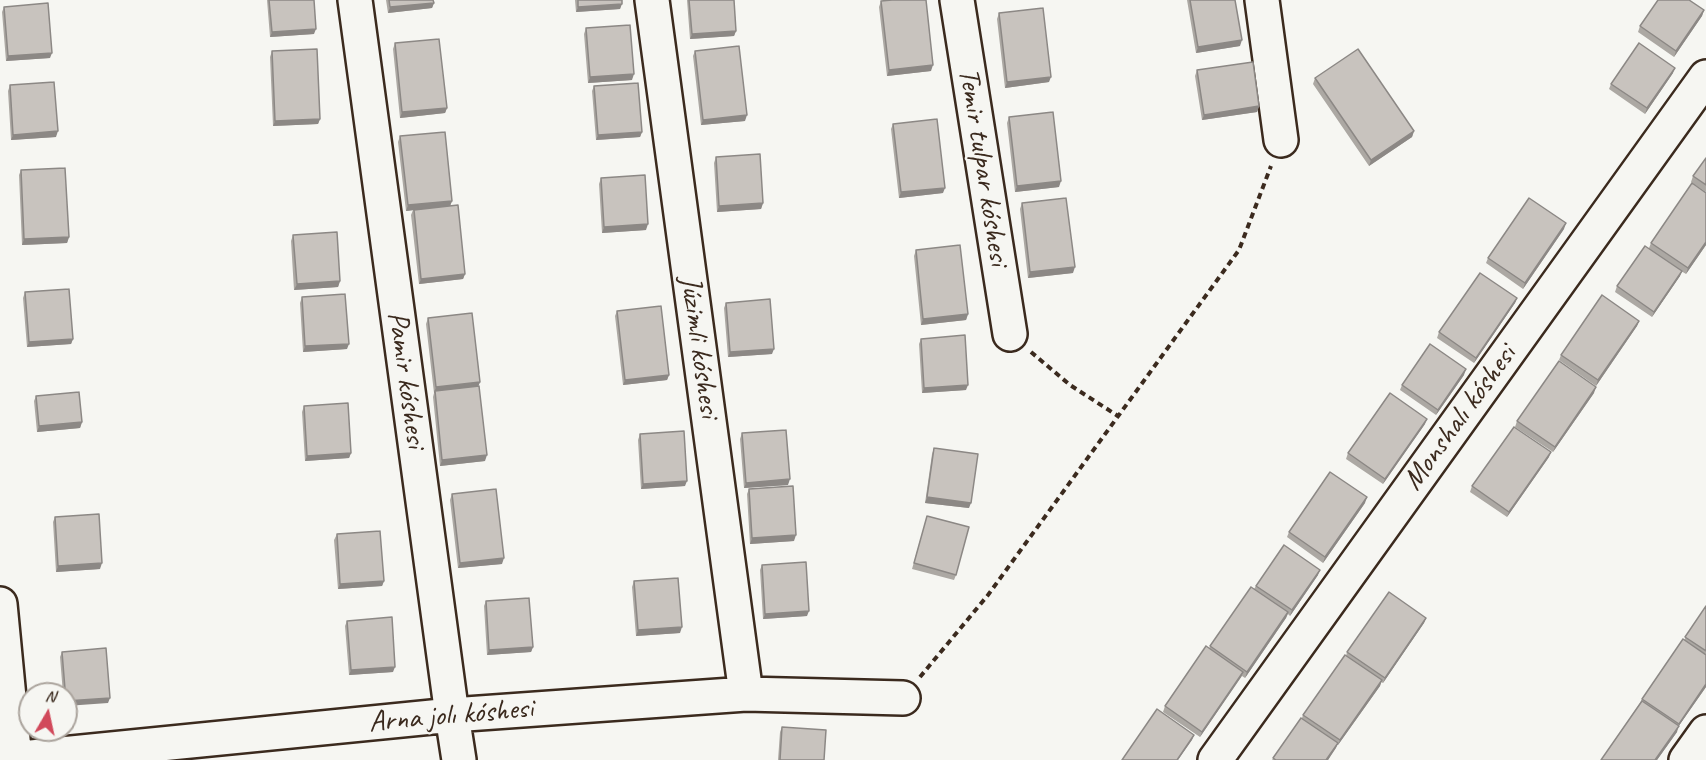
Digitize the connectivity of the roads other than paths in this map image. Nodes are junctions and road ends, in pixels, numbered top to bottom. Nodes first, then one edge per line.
1 (355, 0) edge
2 (652, 0) edge
3 (957, 0) edge
4 (1262, 0) edge
5 (1706, 77) edge
6 (1281, 140) road end
7 (1010, 334) road end
8 (0, 604) edge
9 (746, 694) junction
10 (903, 698) road end
11 (452, 715) junction
12 (1706, 732) edge
13 (10, 759) edge
14 (459, 760) edge
15 (1215, 760) edge
16 (1686, 760) edge

1 - 11 street, Pamir kóshesi
2 - 9 street, Júzimli kóshesi
3 - 7 street, Temir tulpar kóshesi
4 - 6 street
5 - 15 street, Monshalı kóshesi
8 - 13 street
9 - 10 street, Arna jolı kóshesi
9 - 11 street, Arna jolı kóshesi
11 - 13 street, Arna jolı kóshesi
11 - 14 street, Pamir kóshesi
12 - 16 street

